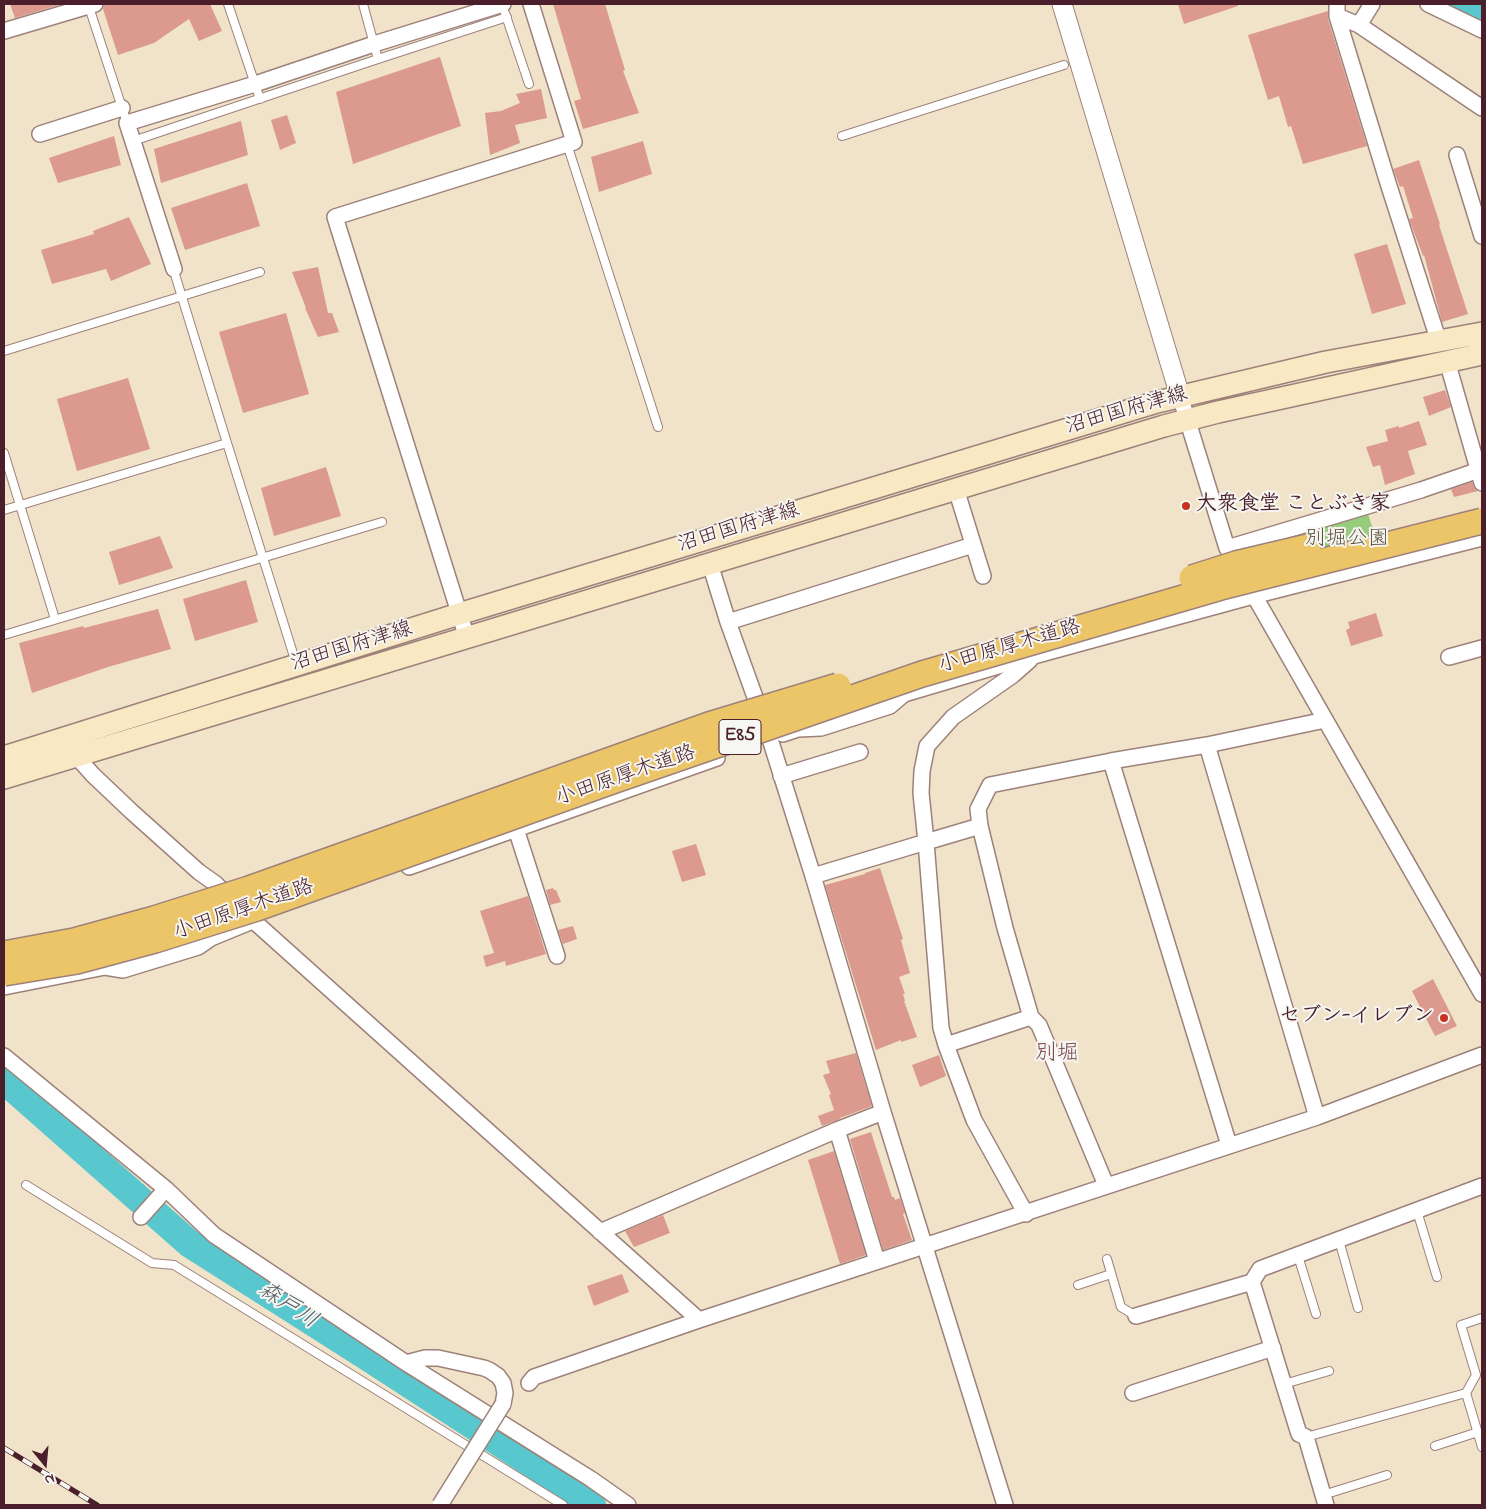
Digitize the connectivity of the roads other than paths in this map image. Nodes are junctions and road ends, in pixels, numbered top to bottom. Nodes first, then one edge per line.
1 (90, 4) edge
2 (228, 4) edge
3 (363, 4) edge
4 (531, 4) edge
5 (1062, 4) edge
6 (1372, 4) edge
7 (1428, 4) edge
8 (504, 8) edge
9 (1337, 10) edge
10 (1359, 26) junction
11 (1482, 30) edge
12 (4, 31) edge
13 (374, 44) junction
14 (378, 59) junction
15 (1064, 65) dead end
16 (255, 84) junction
17 (528, 84) dead end
18 (260, 98) junction
19 (122, 108) junction
20 (1482, 108) edge
21 (127, 123) junction
22 (40, 134) dead end
23 (842, 136) dead end
24 (133, 141) junction
25 (566, 144) junction
26 (1457, 155) dead end
27 (1482, 236) edge
28 (168, 250) junction
29 (174, 269) joint
30 (260, 272) dead end
31 (183, 296) junction
32 (1482, 333) edge
33 (4, 351) edge
34 (1443, 351) junction
35 (1482, 354) edge
36 (1180, 396) junction
37 (1187, 420) junction
38 (658, 427) dead end
39 (227, 442) junction
40 (4, 453) edge
41 (1481, 474) edge
42 (956, 489) junction
43 (20, 505) junction
44 (1482, 507) edge
45 (4, 510) edge
46 (382, 522) dead end
47 (1482, 522) edge
48 (1482, 538) edge
49 (973, 546) junction
50 (1227, 548) junction
51 (263, 556) junction
52 (710, 564) junction
53 (983, 576) dead end
54 (1253, 596) junction
55 (459, 614) junction
56 (56, 619) junction
57 (728, 622) junction
58 (4, 634) edge
59 (467, 638) junction
60 (1482, 648) edge
61 (1033, 657) junction
62 (1449, 657) dead end
63 (297, 665) junction
64 (1325, 720) junction
65 (770, 739) junction
66 (1207, 745) junction
67 (860, 752) dead end
68 (76, 756) junction
69 (4, 757) edge
70 (1111, 761) junction
71 (781, 776) junction
72 (4, 778) edge
73 (980, 826) junction
74 (516, 830) junction
75 (926, 842) junction
76 (813, 876) junction
77 (253, 921) junction
78 (4, 954) edge
79 (557, 956) dead end
80 (4, 974) edge
81 (4, 987) edge
82 (1482, 994) edge
83 (1031, 1017) junction
84 (946, 1045) junction
85 (1482, 1055) edge
86 (4, 1056) edge
87 (883, 1112) junction
88 (1317, 1117) junction
89 (837, 1130) junction
90 (1229, 1145) junction
91 (26, 1185) dead end
92 (1106, 1185) junction
93 (1482, 1186) edge
94 (166, 1189) junction
95 (1417, 1211) junction
96 (1026, 1214) junction
97 (141, 1217) dead end
98 (600, 1232) junction
99 (1339, 1240) junction
100 (925, 1246) junction
101 (1298, 1256) junction
102 (1107, 1259) dead end
103 (877, 1262) junction
104 (1111, 1274) junction
105 (1437, 1278) dead end
106 (1252, 1282) junction
107 (1078, 1285) dead end
108 (1358, 1308) dead end
109 (1316, 1314) dead end
110 (1136, 1316) joint
111 (1482, 1318) edge
112 (699, 1320) junction
113 (1273, 1348) junction
114 (406, 1363) junction
115 (1329, 1371) dead end
116 (529, 1382) dead end
117 (1284, 1384) junction
118 (1133, 1393) dead end
119 (1466, 1393) junction
120 (1478, 1432) junction
121 (1306, 1438) junction
122 (1435, 1446) dead end
123 (1482, 1447) edge
124 (1387, 1475) dead end
125 (1324, 1500) edge
126 (440, 1505) edge
127 (563, 1505) edge
128 (628, 1505) edge
129 (1005, 1505) edge

1 - 12 street
1 - 19 lane
2 - 16 lane
3 - 13 lane
4 - 25 street
5 - 36 street
6 - 10 street
7 - 11 street
8 - 13 street
8 - 14 lane
8 - 17 lane
9 - 10 street
9 - 34 street
10 - 20 street
13 - 14 lane
13 - 16 street
14 - 18 lane
15 - 23 lane
16 - 18 lane
16 - 21 street
18 - 24 lane
19 - 21 lane
19 - 22 street
21 - 24 lane
21 - 28 street
24 - 28 lane
25 - 38 lane
25 - 55 street
26 - 27 street
28 - 29 street
29 - 31 lane
30 - 31 lane
31 - 33 lane
31 - 39 lane
32 - 34 main road, 沼田国府津線
34 - 35 main road, 沼田国府津線
34 - 36 main road, 沼田国府津線
34 - 37 main road, 沼田国府津線
34 - 41 street
36 - 37 street
36 - 55 main road, 沼田国府津線
37 - 42 main road, 沼田国府津線
37 - 50 street
39 - 43 lane
39 - 51 lane
40 - 43 lane
41 - 50 street
42 - 49 street
42 - 52 main road, 沼田国府津線
43 - 45 lane
43 - 56 lane
44 - 78 highway, 小田原厚木道路 / E85, bridge
46 - 51 lane
47 - 80 highway, 小田原厚木道路 / E85, bridge
48 - 54 street
49 - 53 street
49 - 57 street
50 - 54 street
51 - 56 lane
51 - 63 lane
52 - 57 street
52 - 59 main road, 沼田国府津線
54 - 61 street
54 - 64 street
55 - 59 street
55 - 63 main road, 沼田国府津線
56 - 58 lane
57 - 65 street
59 - 68 main road, 沼田国府津線
60 - 62 street
61 - 65 street
61 - 75 street
63 - 69 main road, 沼田国府津線
64 - 66 street
64 - 82 street
65 - 71 street
65 - 74 street
66 - 70 street
66 - 88 street
67 - 71 street
68 - 72 main road, 沼田国府津線
68 - 77 street
70 - 73 street
70 - 90 street
71 - 76 street
73 - 75 street
73 - 83 street
74 - 77 street
74 - 79 street
75 - 76 street
75 - 84 street
76 - 87 street
77 - 81 street
77 - 98 street
83 - 84 street
83 - 92 street
84 - 96 street
85 - 88 street
86 - 94 street
87 - 89 street
87 - 100 street
88 - 90 street
89 - 98 street
89 - 103 street
90 - 92 street
91 - 127 lane
92 - 96 street
93 - 95 street
94 - 97 street
94 - 114 street
95 - 99 street
95 - 105 lane
96 - 100 street
98 - 112 street
99 - 101 street
99 - 108 lane
100 - 103 street
100 - 129 street
101 - 106 street
101 - 109 lane
102 - 104 lane
103 - 112 street
104 - 107 lane
104 - 110 lane
106 - 110 street
106 - 113 street
111 - 119 lane
112 - 116 street
113 - 117 street
113 - 118 street
114 - 126 street, bridge
114 - 128 street
115 - 117 lane
117 - 121 street
119 - 120 lane
119 - 121 lane
120 - 122 lane
120 - 123 lane
121 - 125 street
124 - 125 lane

